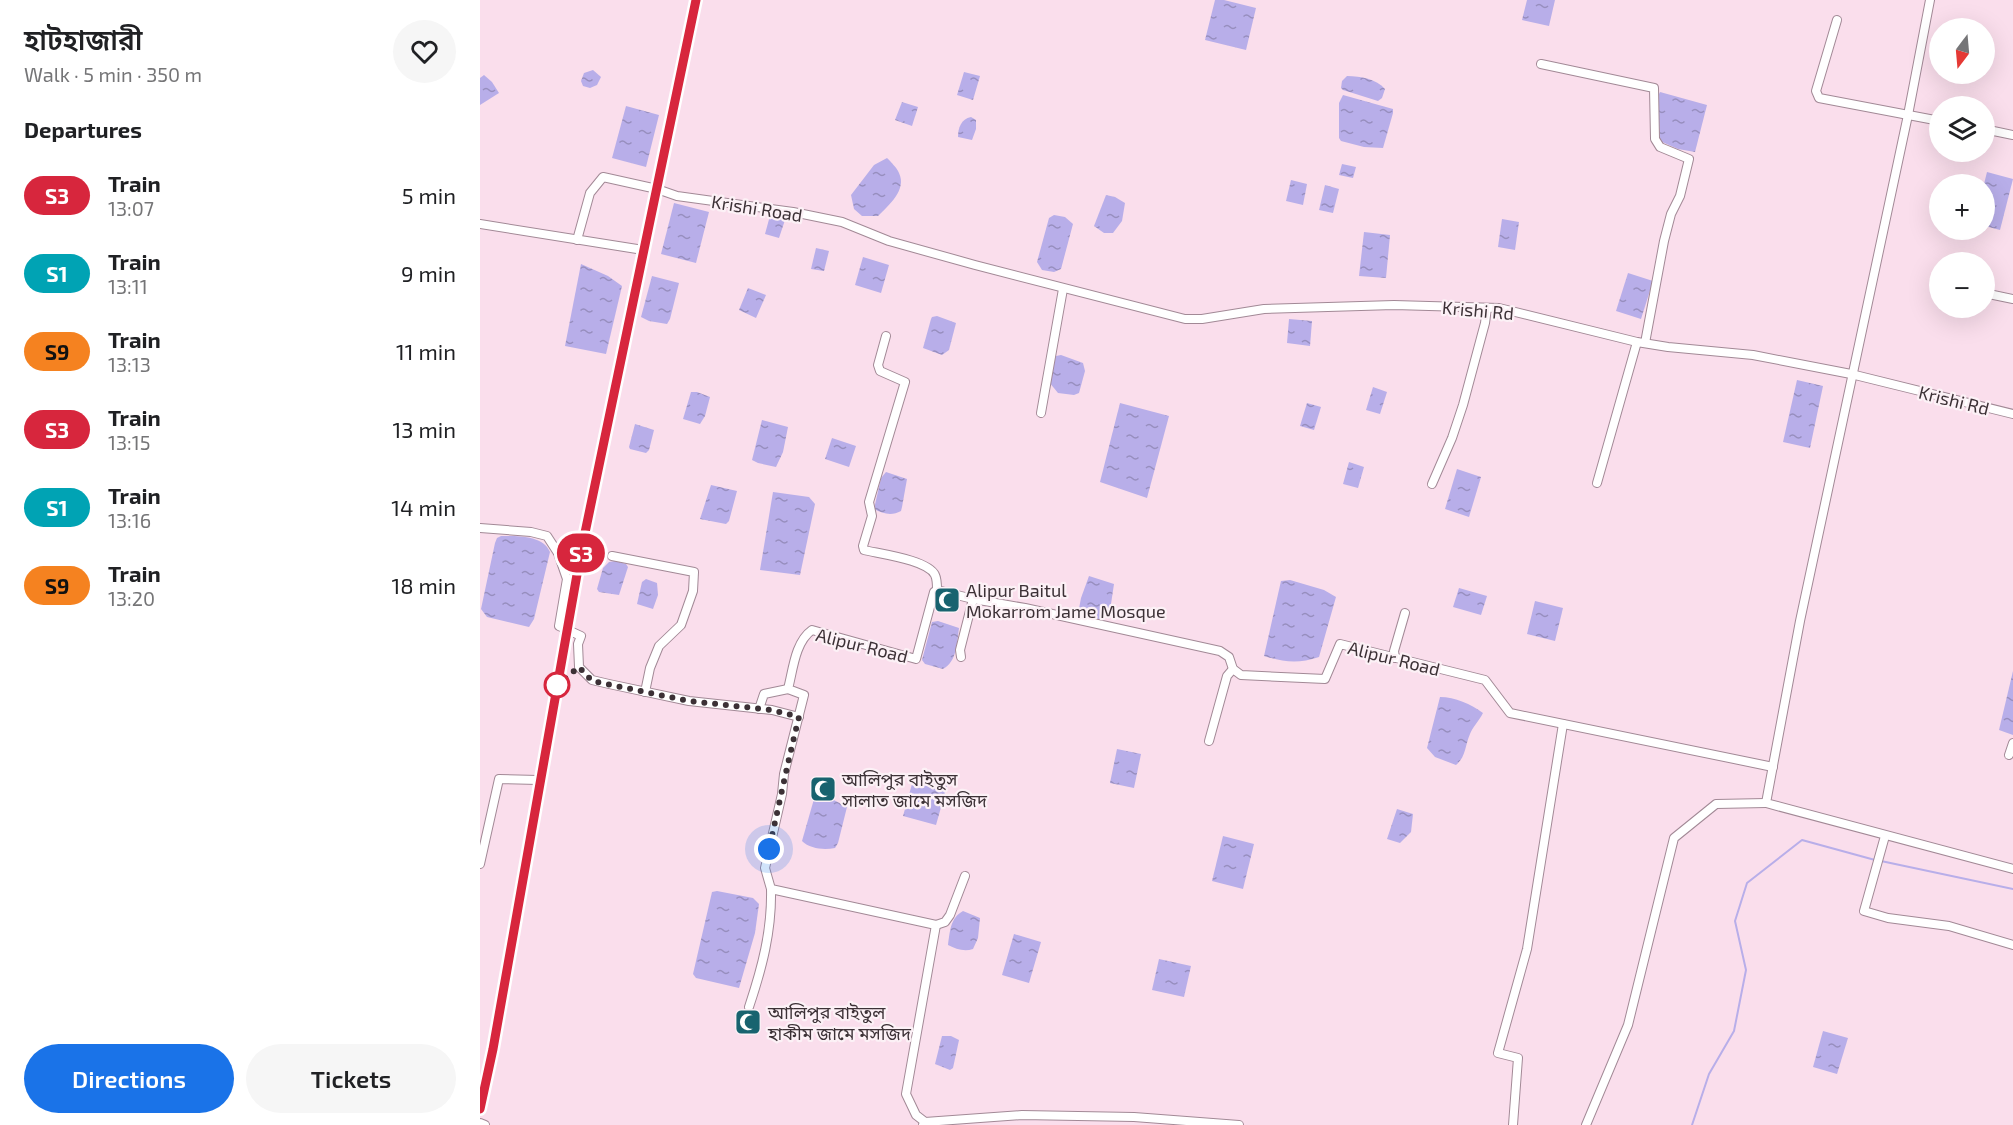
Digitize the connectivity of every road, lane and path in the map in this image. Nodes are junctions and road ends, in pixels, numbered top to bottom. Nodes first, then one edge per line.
1 (1930, 0) edge
2 (1837, 20) dead end
3 (1541, 64) dead end
4 (1908, 115) junction
5 (1929, 119) edge
6 (1995, 131) edge
7 (2013, 135) edge
8 (480, 224) edge
9 (577, 240) junction
10 (637, 249) dead end
11 (975, 265) joint
12 (1063, 289) junction
13 (1995, 295) edge
14 (2013, 299) edge
15 (1487, 308) junction
16 (886, 336) dead end
17 (1641, 342) junction
18 (1851, 374) junction
19 (1041, 412) dead end
20 (2013, 414) edge
21 (1597, 483) dead end
22 (1432, 484) dead end
23 (480, 528) edge
24 (612, 556) dead end
25 (937, 590) junction
26 (973, 600) junction
27 (1405, 613) dead end
28 (961, 657) dead end
29 (1395, 657) junction
30 (1233, 669) junction
31 (788, 689) junction
32 (645, 692) junction
33 (759, 709) junction
34 (799, 717) junction
35 (1563, 724) junction
36 (1209, 741) dead end
37 (2013, 742) edge
38 (2008, 755) dead end
39 (1773, 767) junction
40 (538, 780) dead end
41 (1766, 803) junction
42 (1884, 836) junction
43 (480, 864) edge
44 (2013, 869) edge
45 (965, 876) dead end
46 (771, 890) junction
47 (936, 925) junction
48 (2013, 945) edge
49 (749, 1007) dead end
50 (480, 1123) edge
51 (924, 1124) edge
52 (485, 1125) edge
53 (1239, 1125) edge
54 (1513, 1125) edge
55 (1586, 1125) edge

1 - 4 street
2 - 4 street
3 - 17 street
4 - 5 street
4 - 18 street
6 - 7 street
8 - 9 street
9 - 10 street
9 - 11 street, Krishi Road
11 - 12 street, Krishi Rd
12 - 15 street, Krishi Rd
12 - 19 street
13 - 14 street
15 - 17 street, Krishi Rd
15 - 22 street
16 - 25 street
17 - 18 street, Krishi Rd
17 - 21 street
18 - 20 street, Krishi Rd
18 - 39 street
23 - 32 street
24 - 32 street
25 - 26 street
25 - 31 street, Alipur Road
26 - 28 street
26 - 30 street
27 - 29 street
29 - 30 street, Alipur Road
29 - 35 street, Alipur Road
30 - 36 street
31 - 33 street
31 - 34 street
32 - 33 street
33 - 34 street
34 - 46 street
35 - 39 street, Alipur Road
35 - 54 street
37 - 38 street
39 - 41 street
40 - 43 street
41 - 42 street
41 - 55 street
42 - 44 street
42 - 48 street
45 - 47 street
46 - 47 street
46 - 49 street
47 - 51 street
50 - 52 street
51 - 53 street

